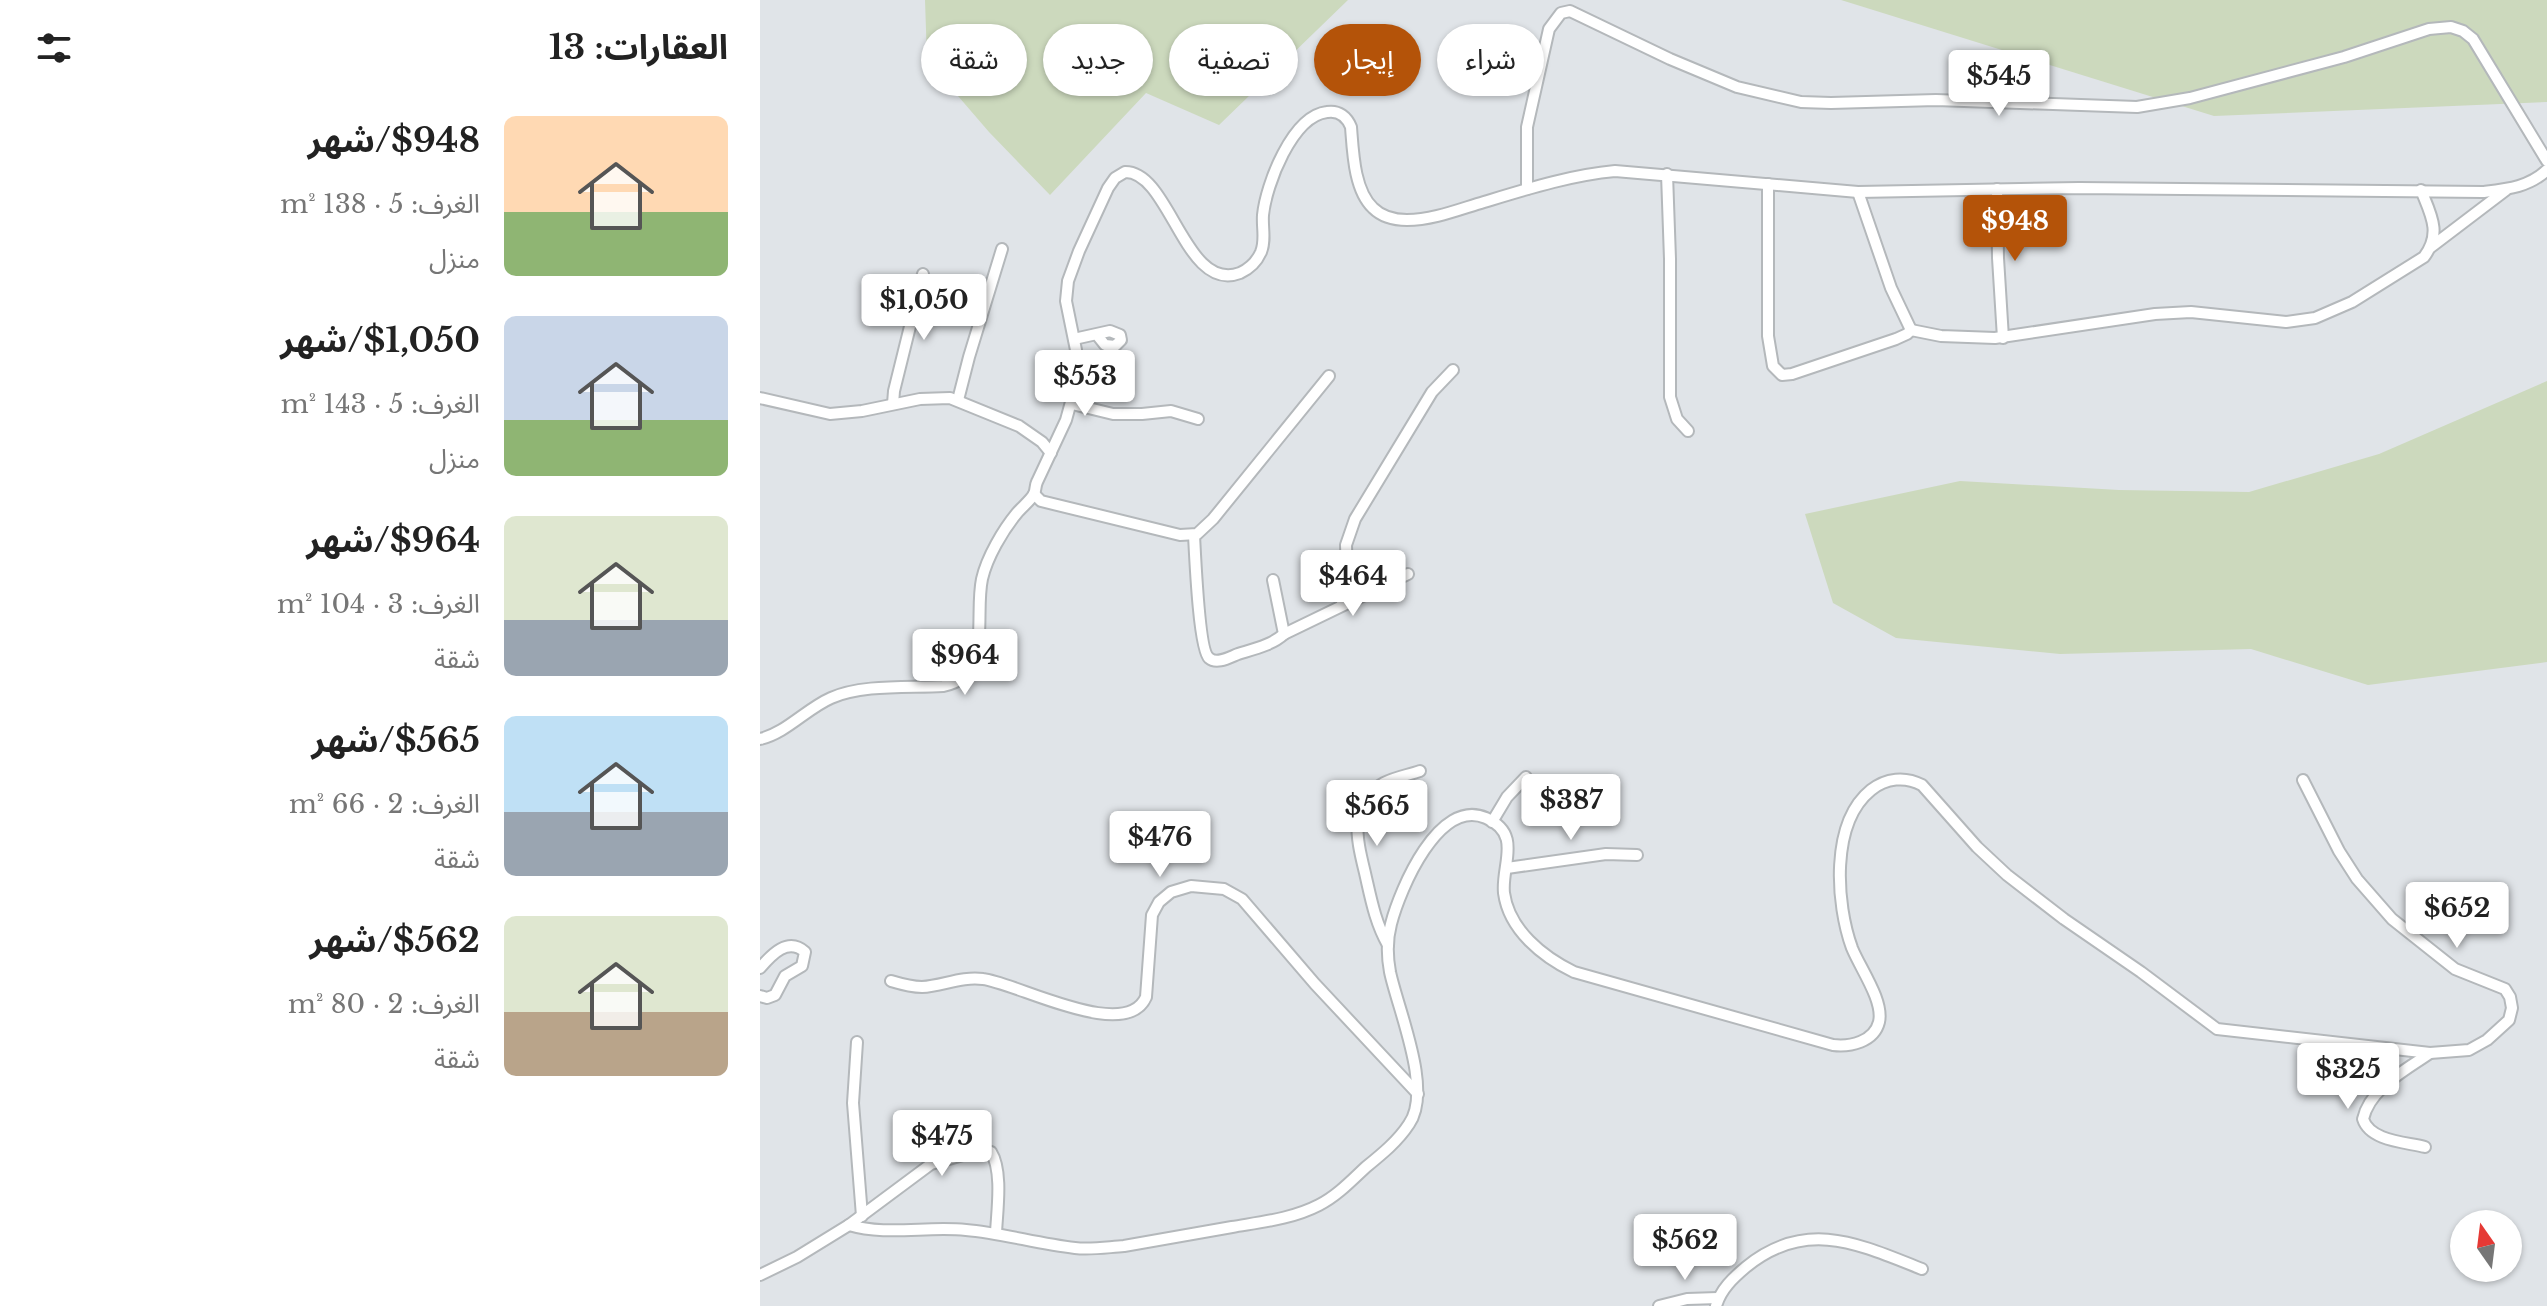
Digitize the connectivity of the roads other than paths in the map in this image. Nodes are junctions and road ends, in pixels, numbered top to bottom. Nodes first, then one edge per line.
1 (2547, 161) edge
2 (2547, 170) edge
3 (1667, 174) junction
4 (2547, 180) edge
5 (2534, 182) junction
6 (1768, 184) junction
7 (1527, 189) junction
8 (1997, 189) junction
9 (2421, 190) junction
10 (2507, 190) junction
11 (1858, 192) junction
12 (2431, 247) junction
13 (1002, 249) dead end
14 (923, 274) dead end
15 (1911, 330) junction
16 (1097, 335) dead end
17 (2003, 338) junction
18 (1074, 339) junction
19 (1453, 370) dead end
20 (1329, 376) dead end
21 (760, 398) edge
22 (958, 400) junction
23 (893, 404) junction
24 (1072, 404) junction
25 (1198, 419) dead end
26 (1688, 431) dead end
27 (1051, 453) junction
28 (1034, 494) junction
29 (1194, 535) junction
30 (1347, 574) junction
31 (1408, 574) dead end
32 (1273, 580) dead end
33 (1376, 588) junction
34 (1342, 604) junction
35 (1284, 634) junction
36 (760, 739) edge
37 (1420, 771) dead end
38 (1526, 777) dead end
39 (2303, 780) dead end
40 (1492, 822) junction
41 (1637, 855) dead end
42 (1507, 868) junction
43 (1388, 945) junction
44 (760, 968) edge
45 (891, 981) dead end
46 (760, 996) edge
47 (857, 1042) dead end
48 (2430, 1053) junction
49 (1418, 1094) junction
50 (2425, 1147) dead end
51 (862, 1216) junction
52 (849, 1225) junction
53 (996, 1233) junction
54 (1922, 1269) dead end
55 (760, 1275) edge
56 (1717, 1302) edge
57 (1659, 1306) edge

1 - 7 street
2 - 5 street
3 - 6 street
3 - 7 street
3 - 26 street
4 - 5 street
5 - 10 street
6 - 11 street
6 - 15 street
7 - 18 street
8 - 9 street
8 - 11 street
8 - 17 street
9 - 10 street
9 - 12 street
10 - 12 street
11 - 15 street
12 - 17 street
13 - 22 street
14 - 23 street
15 - 17 street
16 - 18 street
18 - 24 street
19 - 30 street
20 - 29 street
21 - 23 street
22 - 23 street
22 - 27 street
24 - 25 street
24 - 27 street
27 - 28 street
28 - 29 street
28 - 36 street
29 - 35 street
30 - 33 street
30 - 34 street
31 - 33 street
32 - 35 street
33 - 34 street
34 - 35 street
37 - 43 street
38 - 40 street
39 - 48 street
40 - 42 street
40 - 43 street
41 - 42 street
42 - 48 street
43 - 49 street
44 - 46 street
45 - 49 street
47 - 51 street
48 - 50 street
49 - 53 street
51 - 52 street
51 - 53 street
52 - 53 street
52 - 55 street
54 - 56 street
56 - 57 street

